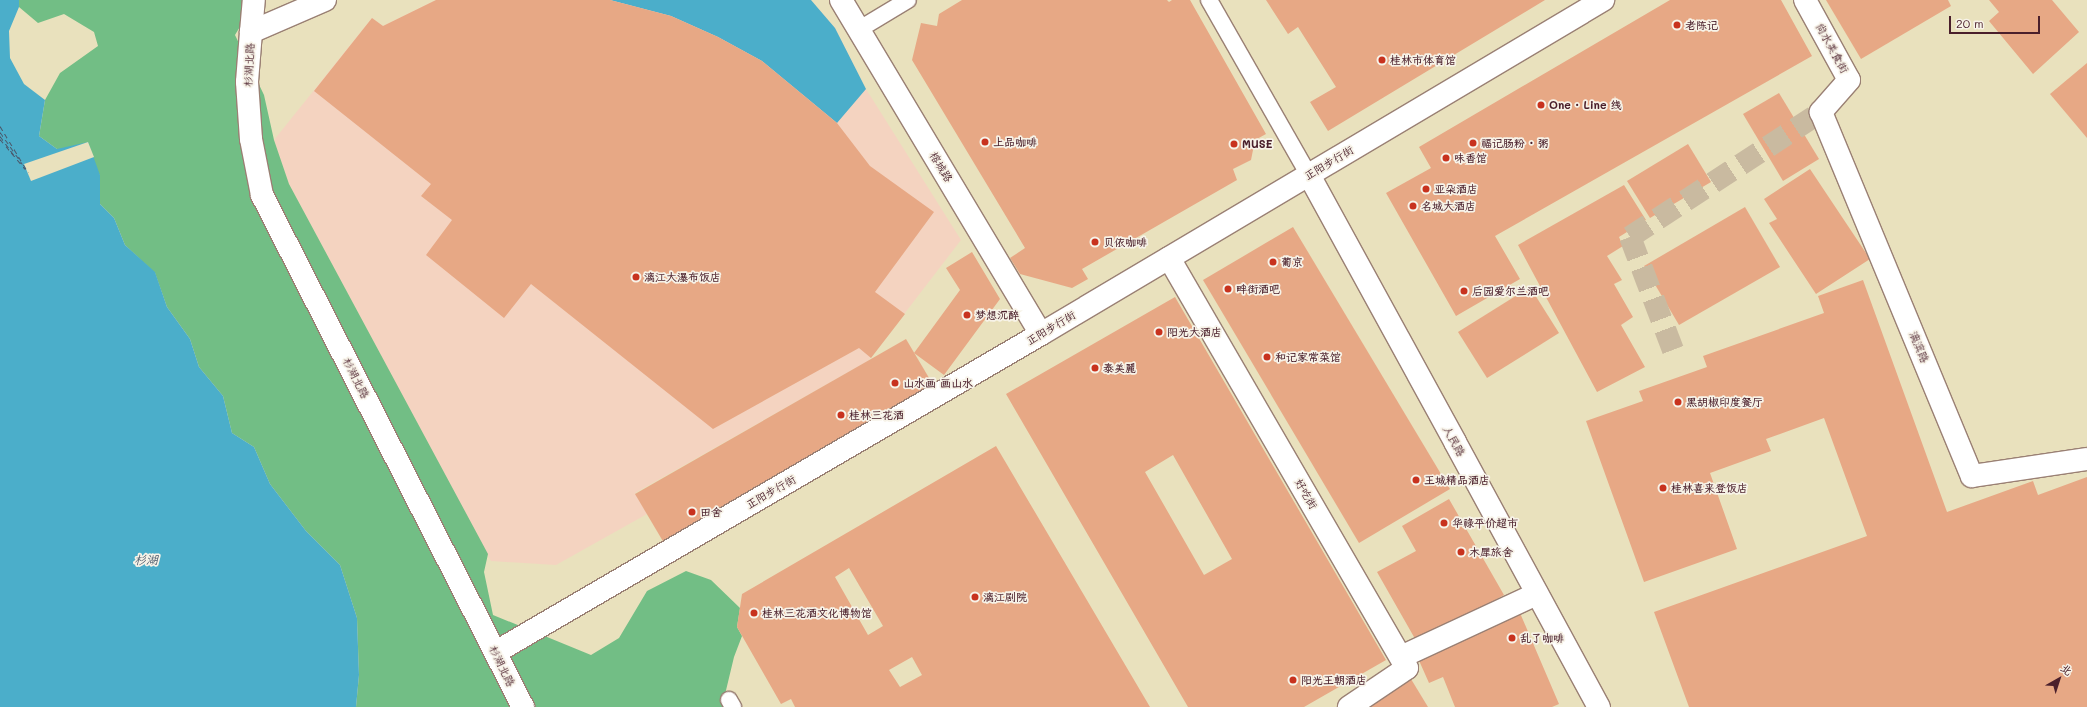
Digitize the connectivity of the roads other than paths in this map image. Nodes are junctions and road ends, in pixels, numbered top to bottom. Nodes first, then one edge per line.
1 (254, 0) edge
2 (324, 0) edge
3 (840, 0) edge
4 (908, 0) edge
5 (1209, 0) edge
6 (1603, 0) edge
7 (1805, 0) edge
8 (858, 30) junction
9 (251, 32) junction
10 (1821, 112) joint
11 (1309, 175) junction
12 (1169, 258) junction
13 (1041, 334) junction
14 (2087, 459) edge
15 (1538, 594) junction
16 (496, 652) junction
17 (1401, 657) junction
18 (523, 707) edge
19 (1349, 707) edge
20 (1599, 707) edge

1 - 9 street, 杉湖北路
2 - 9 street, 杉湖北路
3 - 8 street, 榕城路
4 - 8 lane
5 - 11 lane
6 - 11 street, 正阳步行街
7 - 10 street, 尚水美食街
8 - 13 street, 榕城路
9 - 16 street, 杉湖北路
10 - 14 street, 漓滨路
11 - 12 street, 正阳步行街
11 - 15 street, 人民路
12 - 13 street, 正阳步行街
12 - 17 street, 好吃街
13 - 16 street, 正阳步行街
15 - 17 street
15 - 20 street, 人民路
16 - 18 street, 杉湖北路
17 - 19 street

